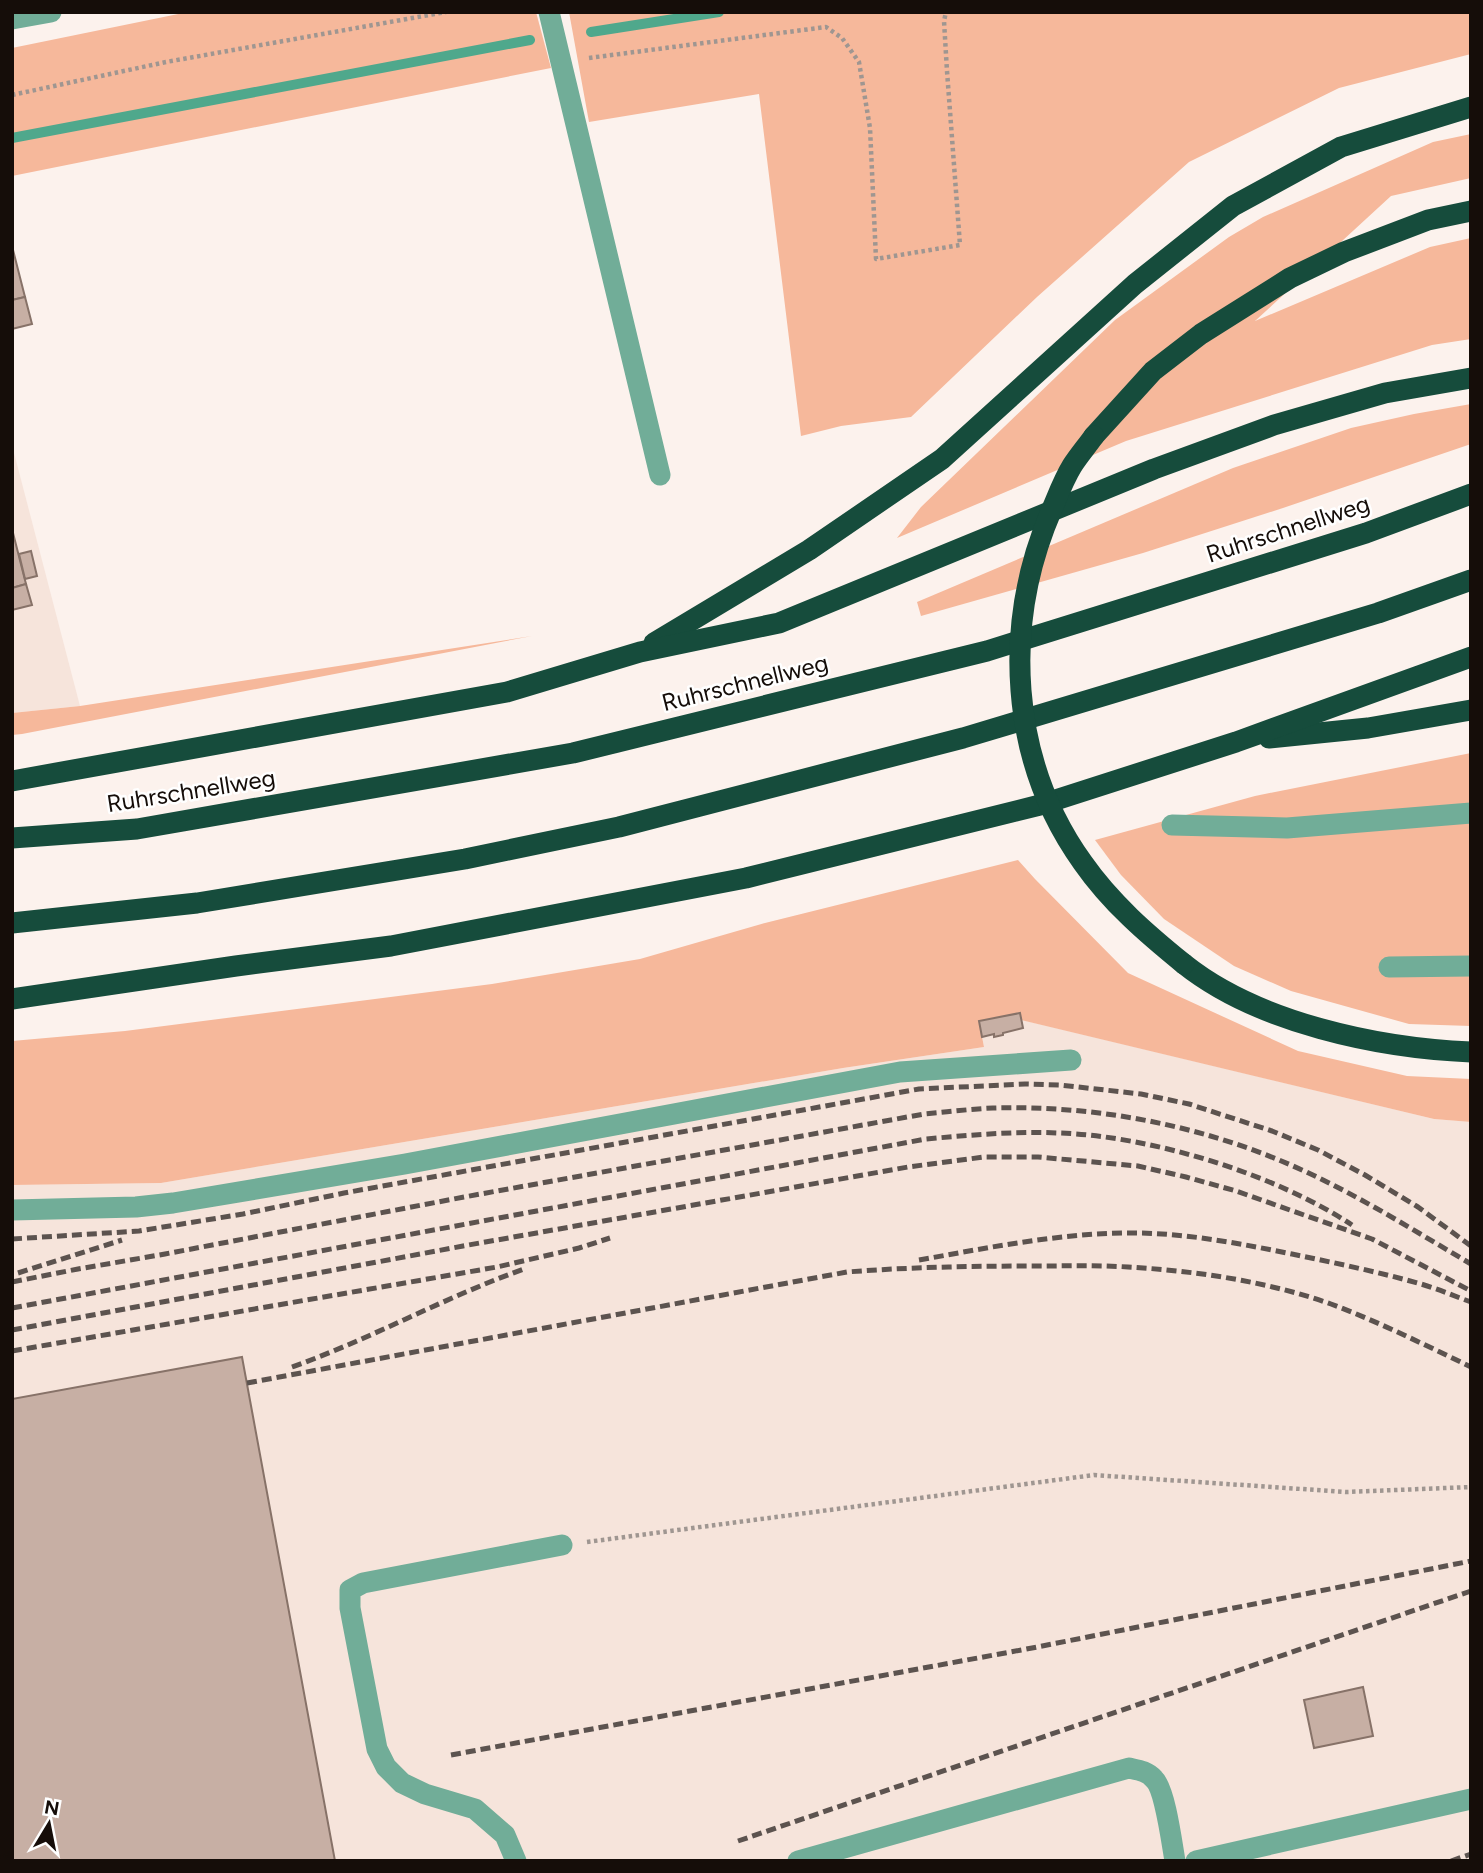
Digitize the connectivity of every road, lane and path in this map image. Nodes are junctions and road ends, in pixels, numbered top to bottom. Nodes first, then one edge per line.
1 (51, 12) edge
2 (446, 12) edge
3 (549, 12) edge
4 (946, 12) edge
5 (12, 19) edge
6 (561, 62) junction
7 (12, 95) edge
8 (1471, 107) edge
9 (1471, 211) edge
10 (1471, 378) edge
11 (660, 475) dead end
12 (1471, 494) edge
13 (1471, 580) edge
14 (640, 652) junction
15 (1471, 657) edge
16 (1471, 709) edge
17 (1236, 742) junction
18 (12, 781) edge
19 (1471, 813) edge
20 (1172, 825) dead end
21 (12, 838) edge
22 (12, 923) edge
23 (1471, 966) edge
24 (1389, 967) dead end
25 (12, 999) edge
26 (1471, 1052) edge
27 (1071, 1060) dead end
28 (12, 1210) edge
29 (1471, 1487) edge
30 (562, 1545) joint
31 (1471, 1799) edge
32 (516, 1861) edge
33 (799, 1861) edge
34 (1175, 1861) edge
35 (1196, 1861) edge

1 - 5 street
2 - 7 path
3 - 6 street
4 - 6 path
6 - 11 street
8 - 14 highway
9 - 26 highway, bridge
10 - 14 highway
12 - 21 highway, Ruhrschnellweg
13 - 22 highway
14 - 18 highway
15 - 17 highway
16 - 17 highway
17 - 25 highway
19 - 20 street
23 - 24 street
27 - 28 street
29 - 30 path
30 - 32 street
31 - 35 street
33 - 34 street

